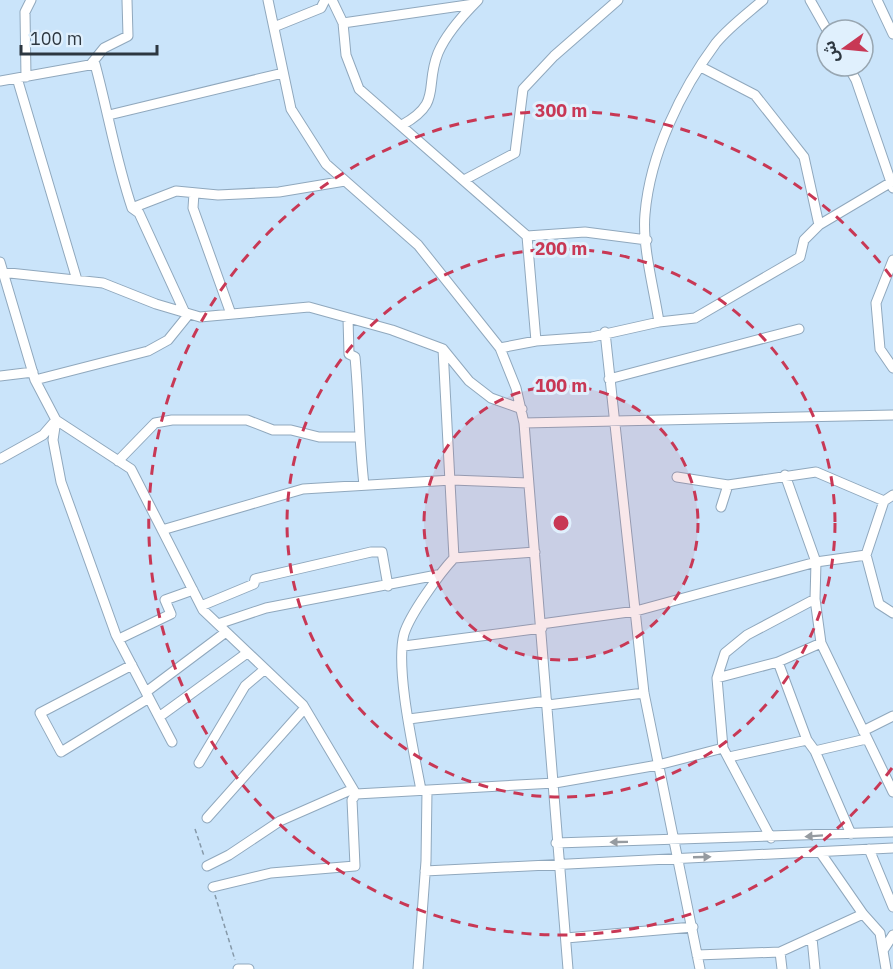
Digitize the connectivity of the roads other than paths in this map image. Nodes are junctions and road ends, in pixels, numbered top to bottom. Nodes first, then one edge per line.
1 (32, 0) edge
2 (127, 0) edge
3 (268, 0) edge
4 (325, 0) edge
5 (332, 0) edge
6 (618, 0) edge
7 (764, 0) edge
8 (810, 0) edge
9 (877, 0) edge
10 (476, 2) edge
11 (820, 18) edge
12 (343, 23) junction
13 (274, 27) junction
14 (893, 34) edge
15 (91, 64) junction
16 (701, 68) junction
17 (283, 73) junction
18 (21, 77) junction
19 (855, 78) edge
20 (0, 81) edge
21 (109, 115) junction
22 (402, 125) junction
23 (464, 180) junction
24 (345, 181) junction
25 (892, 183) edge
26 (194, 193) junction
27 (132, 208) junction
28 (819, 225) junction
29 (527, 236) junction
30 (647, 240) junction
31 (893, 260) edge
32 (0, 262) edge
33 (2, 272) edge
34 (77, 280) junction
35 (187, 313) junction
36 (231, 314) junction
37 (348, 318) junction
38 (659, 322) junction
39 (799, 330) dead end
40 (605, 332) junction
41 (536, 341) junction
42 (500, 348) junction
43 (443, 349) junction
44 (893, 368) edge
45 (0, 376) edge
46 (34, 376) junction
47 (609, 379) junction
48 (522, 409) junction
49 (893, 415) edge
50 (613, 419) junction
51 (56, 420) junction
52 (524, 423) junction
53 (359, 437) junction
54 (0, 459) edge
55 (118, 461) junction
56 (785, 476) junction
57 (677, 477) dead end
58 (452, 480) junction
59 (528, 483) junction
60 (364, 485) junction
61 (728, 485) junction
62 (889, 498) edge
63 (721, 507) dead end
64 (162, 530) junction
65 (535, 552) junction
66 (866, 555) junction
67 (454, 558) junction
68 (816, 562) junction
69 (437, 575) junction
70 (388, 586) junction
71 (193, 590) junction
72 (815, 599) junction
73 (201, 606) junction
74 (636, 611) junction
75 (893, 613) edge
76 (218, 624) junction
77 (542, 626) junction
78 (226, 632) junction
79 (118, 639) junction
80 (821, 643) junction
81 (404, 646) junction
82 (248, 652) junction
83 (778, 662) junction
84 (132, 665) junction
85 (265, 669) junction
86 (717, 678) junction
87 (644, 693) junction
88 (147, 695) junction
89 (548, 704) junction
90 (304, 709) junction
91 (893, 716) edge
92 (159, 717) junction
93 (409, 719) junction
94 (865, 735) junction
95 (807, 740) junction
96 (172, 742) dead end
97 (815, 751) junction
98 (726, 752) junction
99 (199, 763) dead end
100 (658, 765) junction
101 (555, 783) junction
102 (424, 790) junction
103 (355, 791) junction
104 (893, 792) edge
105 (207, 818) dead end
106 (893, 832) edge
107 (851, 834) junction
108 (771, 838) junction
109 (674, 841) junction
110 (556, 843) junction
111 (893, 848) edge
112 (869, 849) junction
113 (820, 852) junction
114 (678, 858) junction
115 (560, 863) junction
116 (207, 866) road end
117 (425, 871) junction
118 (213, 887) road end
119 (893, 907) edge
120 (863, 914) junction
121 (693, 927) junction
122 (893, 935) edge
123 (566, 938) junction
124 (812, 938) junction
125 (884, 949) junction
126 (780, 952) junction
127 (697, 955) junction
128 (238, 969) edge
129 (249, 969) edge
130 (418, 969) edge
131 (568, 969) edge
132 (700, 969) edge
133 (782, 969) edge
134 (815, 969) edge
135 (886, 969) edge

1 - 18 street
2 - 15 street
3 - 13 street
4 - 13 street
5 - 12 street
6 - 23 street
7 - 16 street
8 - 11 street
9 - 14 street
10 - 12 street
10 - 22 street
12 - 22 street
13 - 17 street
15 - 18 street
15 - 21 street
16 - 28 street
16 - 30 street
17 - 21 street
17 - 24 street
18 - 20 street
18 - 34 street
19 - 25 street
21 - 27 street
22 - 23 street
23 - 29 street
24 - 26 street
24 - 42 street
25 - 28 street
26 - 27 street
26 - 36 street
27 - 35 street
28 - 38 street
29 - 30 street
29 - 41 street
30 - 38 street
31 - 44 street
32 - 33 street
33 - 34 street
33 - 46 street
34 - 35 street
35 - 36 street
35 - 46 street
36 - 37 street
37 - 43 street
37 - 53 street
38 - 40 street
39 - 47 street
40 - 41 street
40 - 47 street
41 - 42 street
42 - 48 street
43 - 48 street
43 - 58 street
45 - 46 street
46 - 51 street
47 - 50 street
48 - 52 street
49 - 50 street
50 - 52 street
50 - 74 street
51 - 54 street
51 - 55 street
51 - 79 street
52 - 59 street
53 - 55 street
53 - 60 street
55 - 64 street
56 - 61 street
56 - 62 street
56 - 68 street
57 - 61 street
58 - 59 street
58 - 60 street
58 - 67 street
59 - 65 street
60 - 64 street
61 - 63 street
62 - 66 street
64 - 71 street
65 - 67 street
65 - 77 street
66 - 68 street
66 - 75 street
67 - 69 street
68 - 72 street
68 - 74 street
69 - 70 street
69 - 81 street
70 - 73 street
70 - 76 street
71 - 73 street
71 - 79 street
72 - 80 street
72 - 86 street
73 - 76 street
74 - 77 street
74 - 87 street
76 - 78 street
77 - 81 street
77 - 89 street
78 - 82 street
78 - 88 street
79 - 84 street
80 - 83 street
80 - 94 street
81 - 93 street
82 - 85 street
82 - 92 street
83 - 86 street
83 - 95 street
84 - 88 street
84 - 88 street
85 - 90 street
85 - 99 street
86 - 98 street
87 - 89 street
87 - 100 street
88 - 92 street
89 - 93 street
89 - 101 street
90 - 103 street
90 - 105 street
91 - 94 street
92 - 96 street
93 - 102 street
94 - 97 street
94 - 104 street
95 - 97 street
95 - 98 street
97 - 107 street
98 - 100 street
98 - 108 street
100 - 101 street
100 - 109 street
101 - 102 street
101 - 110 street
102 - 103 street
102 - 117 street
103 - 116 street
103 - 118 street
106 - 107 street
107 -> 108 street
108 - 109 street
109 -> 110 street
109 - 114 street
110 - 115 street
111 - 112 street
112 - 113 street
112 - 119 street
114 -> 113 street
113 - 120 street
114 - 115 street
114 - 121 street
115 - 117 street
115 - 123 street
117 - 130 street
120 - 124 street
120 - 125 street
121 - 123 street
121 - 127 street
122 - 125 street
123 - 131 street
124 - 126 street
124 - 134 street
125 - 135 street
126 - 127 street
126 - 133 street
127 - 132 street
128 - 129 street

